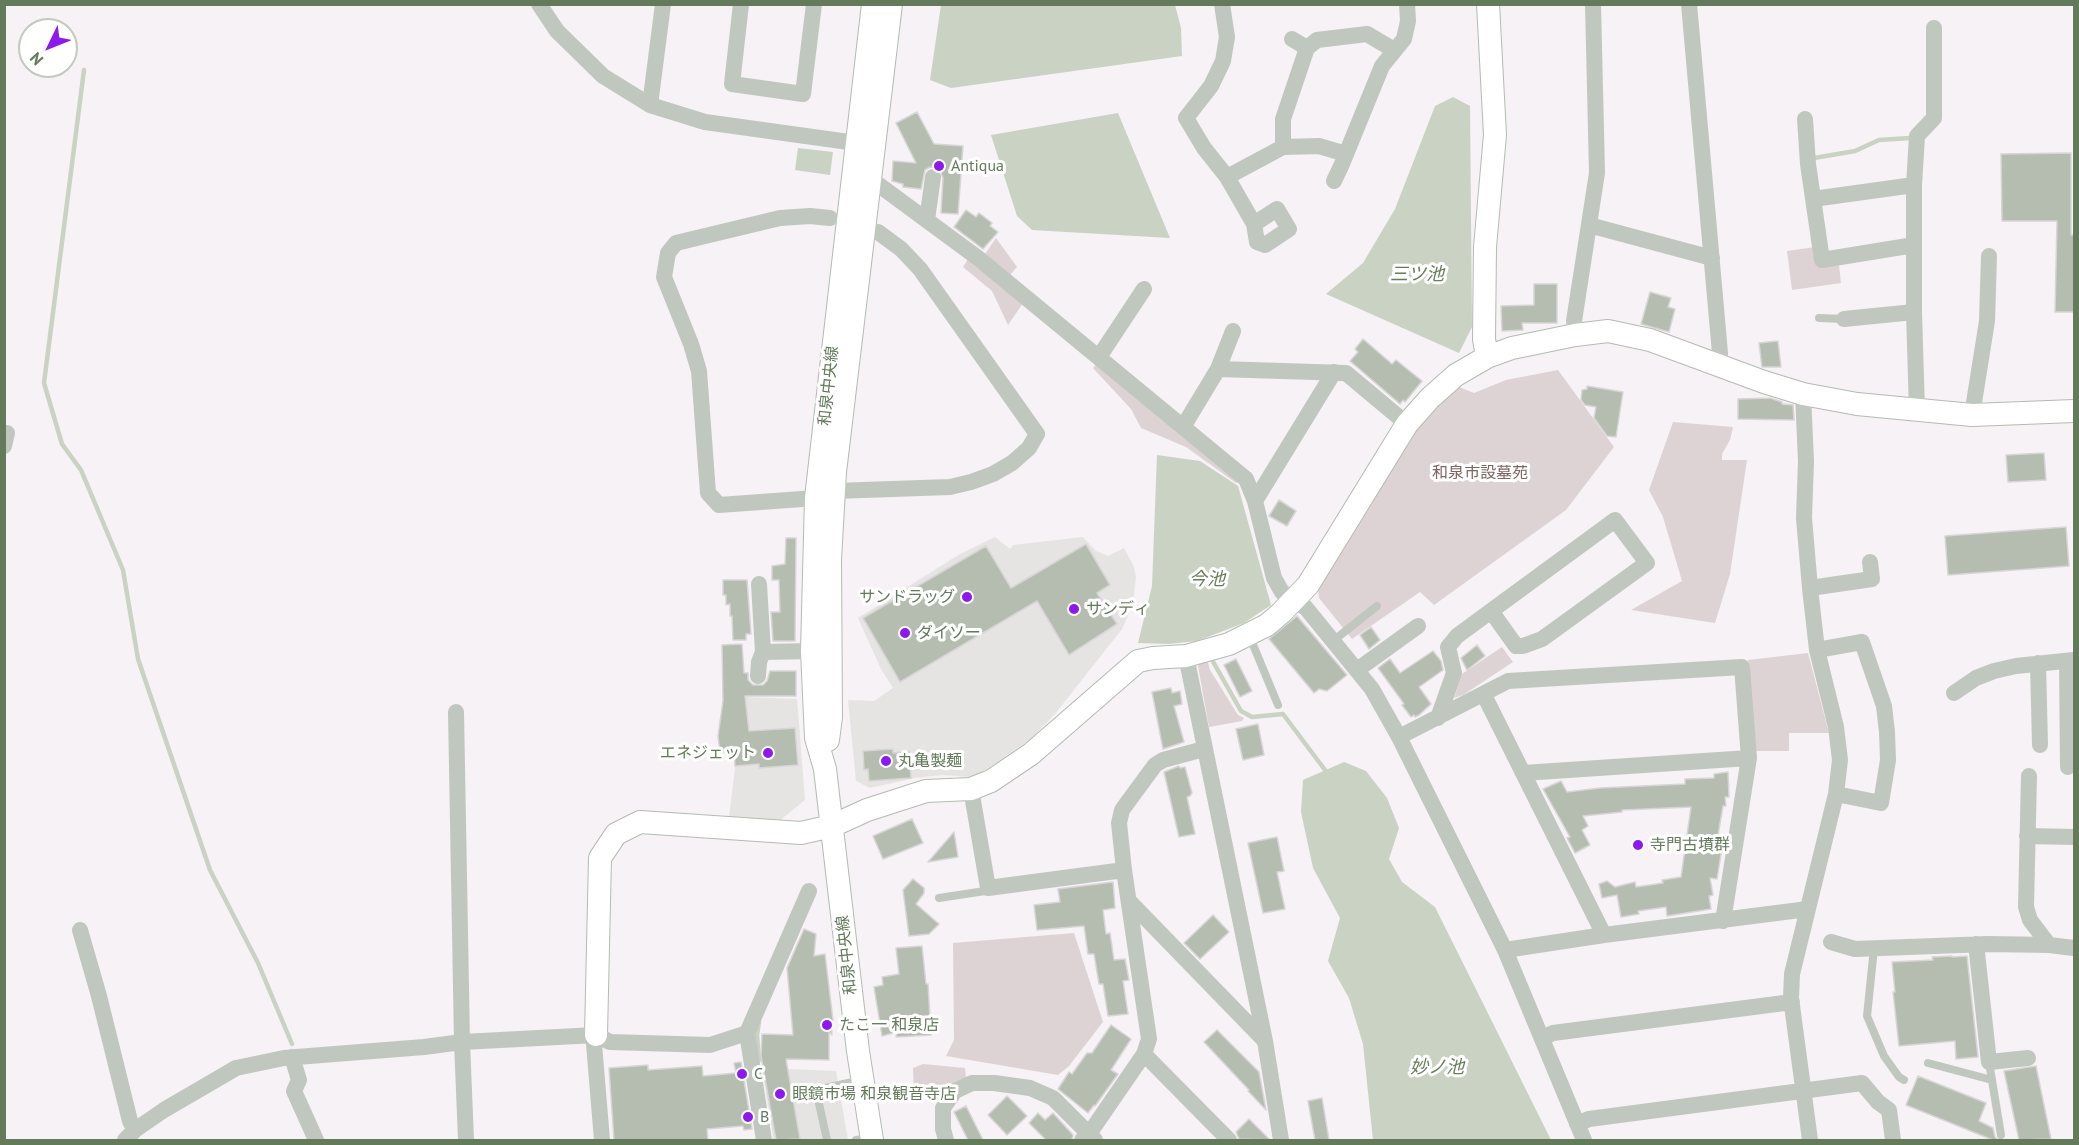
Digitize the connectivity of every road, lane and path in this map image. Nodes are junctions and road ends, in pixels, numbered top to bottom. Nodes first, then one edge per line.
1 (539, 4) edge
2 (663, 4) edge
3 (741, 4) edge
4 (814, 4) edge
5 (873, 4) edge
6 (891, 4) edge
7 (1222, 4) edge
8 (1407, 4) edge
9 (1488, 4) edge
10 (1593, 4) edge
11 (1674, 4) edge
12 (1690, 11) edge
13 (1934, 28) dead end
14 (1292, 39) dead end
15 (1307, 48) junction
16 (1394, 50) junction
17 (650, 105) junction
18 (1805, 119) dead end
19 (856, 143) junction
20 (1283, 147) junction
21 (1346, 154) junction
22 (933, 177) dead end
23 (1227, 177) junction
24 (869, 181) junction
25 (1334, 181) dead end
26 (1914, 185) junction
27 (1813, 199) junction
28 (830, 218) dead end
29 (927, 220) junction
30 (1254, 224) dead end
31 (1589, 225) junction
32 (878, 232) dead end
33 (1914, 245) junction
34 (1989, 256) dead end
35 (1712, 258) junction
36 (1144, 289) dead end
37 (1914, 312) junction
38 (1819, 318) dead end
39 (1845, 319) joint
40 (1233, 331) dead end
41 (1575, 335) junction
42 (1099, 357) junction
43 (1486, 357) junction
44 (1719, 364) junction
45 (1218, 369) junction
46 (1334, 372) junction
47 (1803, 394) junction
48 (1917, 411) junction
49 (2074, 411) edge
50 (1972, 415) junction
51 (1407, 424) junction
52 (1183, 427) junction
53 (825, 494) junction
54 (1255, 501) junction
55 (1870, 562) dead end
56 (1810, 588) junction
57 (765, 594) dead end
58 (1296, 599) junction
59 (1377, 606) dead end
60 (1491, 611) junction
61 (1418, 626) dead end
62 (1248, 635) junction
63 (1333, 641) junction
64 (1817, 650) junction
65 (812, 651) junction
66 (763, 652) junction
67 (1186, 656) junction
68 (2071, 661) edge
69 (2038, 663) junction
70 (1357, 670) junction
71 (758, 676) dead end
72 (1954, 693) dead end
73 (1484, 695) junction
74 (1278, 705) dead end
75 (456, 712) dead end
76 (1438, 718) junction
77 (1399, 737) junction
78 (2040, 746) dead end
79 (1204, 749) junction
80 (1749, 758) junction
81 (2068, 767) dead end
82 (825, 769) junction
83 (1523, 773) junction
84 (2029, 776) dead end
85 (971, 789) junction
86 (1836, 794) junction
87 (832, 826) junction
88 (2027, 836) junction
89 (2074, 837) edge
90 (1124, 870) junction
91 (988, 888) junction
92 (809, 891) dead end
93 (939, 898) dead end
94 (1130, 902) junction
95 (1808, 909) junction
96 (1723, 921) junction
97 (80, 930) dead end
98 (1604, 935) junction
99 (1831, 942) dead end
100 (1976, 944) junction
101 (2049, 945) junction
102 (1874, 948) junction
103 (2074, 948) edge
104 (1505, 950) junction
105 (1792, 1002) junction
106 (747, 1033) junction
107 (596, 1035) junction
108 (1542, 1038) junction
109 (1265, 1041) junction
110 (462, 1042) junction
111 (1144, 1054) junction
112 (292, 1057) junction
113 (2028, 1058) dead end
114 (1989, 1062) junction
115 (1928, 1063) dead end
116 (862, 1080) junction
117 (1904, 1080) dead end
118 (1992, 1080) junction
119 (1804, 1090) junction
120 (1577, 1124) junction
121 (130, 1135) edge
122 (2001, 1135) dead end
123 (1088, 1138) edge
124 (316, 1140) edge
125 (466, 1140) edge
126 (602, 1140) edge
127 (764, 1140) edge
128 (827, 1140) edge
129 (867, 1140) edge
130 (946, 1140) edge
131 (1229, 1140) edge
132 (1281, 1140) edge
133 (1584, 1140) edge
134 (1810, 1140) edge
135 (1893, 1140) edge

1 - 17 street
2 - 17 street
3 - 4 street
5 - 19 street, 和泉中央線
6 - 24 street, 和泉中央線
7 - 23 street
8 - 16 street
9 - 43 street
10 - 31 street
11 - 12 street
12 - 35 street
13 - 26 street
14 - 15 street
15 - 16 street
15 - 20 street
16 - 21 street
17 - 19 street
18 - 27 street
19 - 53 street, 和泉中央線
20 - 21 street
20 - 23 street
21 - 25 street
22 - 29 street
23 - 30 street
24 - 29 street
24 - 53 street, 和泉中央線
26 - 27 street
26 - 33 street
27 - 33 street
28 - 53 street
29 - 42 street
31 - 35 street
31 - 41 street
32 - 53 street
33 - 37 street
34 - 50 street
35 - 44 street
36 - 42 street
37 - 39 street
37 - 48 street
38 - 39 lane
40 - 45 street
41 - 43 street
41 - 44 street
42 - 52 street
43 - 51 street
44 - 47 street
45 - 46 street
45 - 52 street
46 - 51 street
46 - 54 street
47 - 48 street
47 - 56 street
48 - 50 street
49 - 50 street
51 - 58 street
52 - 54 street
53 - 65 street, 和泉中央線
53 - 82 street, 和泉中央線
54 - 58 street
55 - 56 street
56 - 64 street
57 - 66 street
58 - 62 street
58 - 63 street
59 - 63 lane
60 - 60 street
60 - 76 street
61 - 70 street
62 - 67 street
62 - 74 lane
63 - 70 street
64 - 86 street
64 - 86 street
65 - 66 street
65 - 82 street, 和泉中央線
66 - 71 street
67 - 79 street
67 - 85 street
68 - 69 street
68 - 81 street
69 - 72 street
69 - 78 street
70 - 77 street
73 - 76 street
73 - 80 street
73 - 83 street
75 - 110 street
76 - 77 street
77 - 104 street
79 - 90 street
79 - 109 street
80 - 83 street
80 - 96 street
82 - 87 street, 和泉中央線
83 - 98 street
84 - 88 street
85 - 87 street
85 - 91 street
86 - 95 street
87 - 107 street
87 - 116 street, 和泉中央線
88 - 89 street
88 - 101 street
90 - 91 street
90 - 94 street
91 - 93 lane
92 - 106 street
94 - 109 street
94 - 111 street
95 - 96 street
95 - 105 street
96 - 98 street
97 - 121 street
98 - 104 street
99 - 102 street
100 - 101 street
100 - 102 street
100 - 114 street
101 - 103 street
102 - 117 lane
104 - 108 street
105 - 108 street
105 - 119 street
106 - 107 street
106 - 127 street
107 - 110 street
107 - 126 street
108 - 120 street
109 - 132 street
110 - 112 street
110 - 125 street
111 - 123 street
111 - 131 street
112 - 121 street
112 - 124 street
113 - 114 street
114 - 118 lane
115 - 118 lane
116 - 128 lane
116 - 129 street, 和泉中央線
118 - 122 lane
119 - 120 street
119 - 134 street
119 - 135 street
120 - 133 street
123 - 130 street

